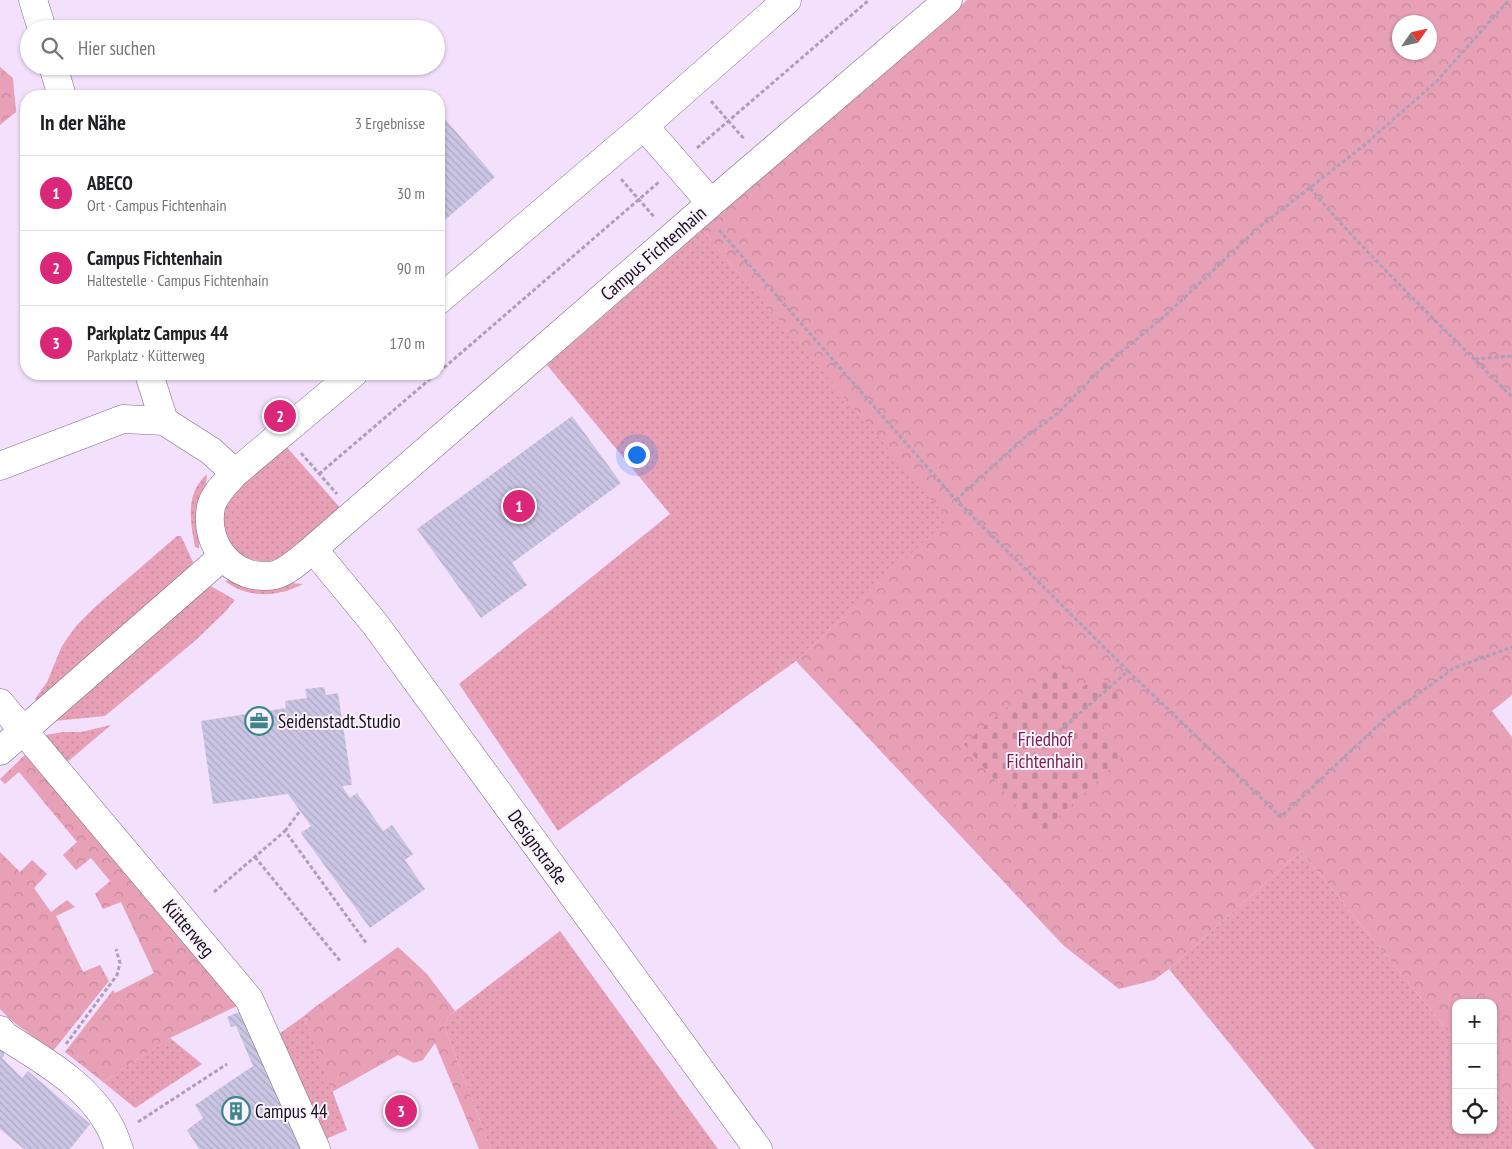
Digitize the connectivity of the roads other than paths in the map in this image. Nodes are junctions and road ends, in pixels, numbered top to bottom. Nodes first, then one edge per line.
1 (33, 0) edge
2 (787, 0) edge
3 (948, 0) edge
4 (39, 20) edge
5 (56, 75) edge
6 (60, 90) edge
7 (644, 126) junction
8 (707, 207) junction
9 (445, 295) edge
10 (151, 380) edge
11 (346, 380) edge
12 (164, 421) junction
13 (0, 466) edge
14 (235, 473) junction
15 (313, 549) junction
16 (222, 557) junction
17 (0, 703) edge
18 (24, 731) junction
19 (0, 751) edge
20 (0, 1030) edge
21 (117, 1143) edge
22 (316, 1149) edge
23 (758, 1149) edge

1 - 4 street
2 - 7 street
3 - 8 street, Campus Fichtenhain
5 - 6 street
7 - 8 street, Campus Fichtenhain
7 - 9 street
8 - 15 street, Campus Fichtenhain
10 - 12 street
11 - 14 street
12 - 13 street
12 - 14 street
14 - 16 street
15 - 16 street, Campus Fichtenhain
15 - 23 street, Designstraße
16 - 18 street
17 - 18 street
18 - 19 street
18 - 22 street, Kütterweg
20 - 21 street

